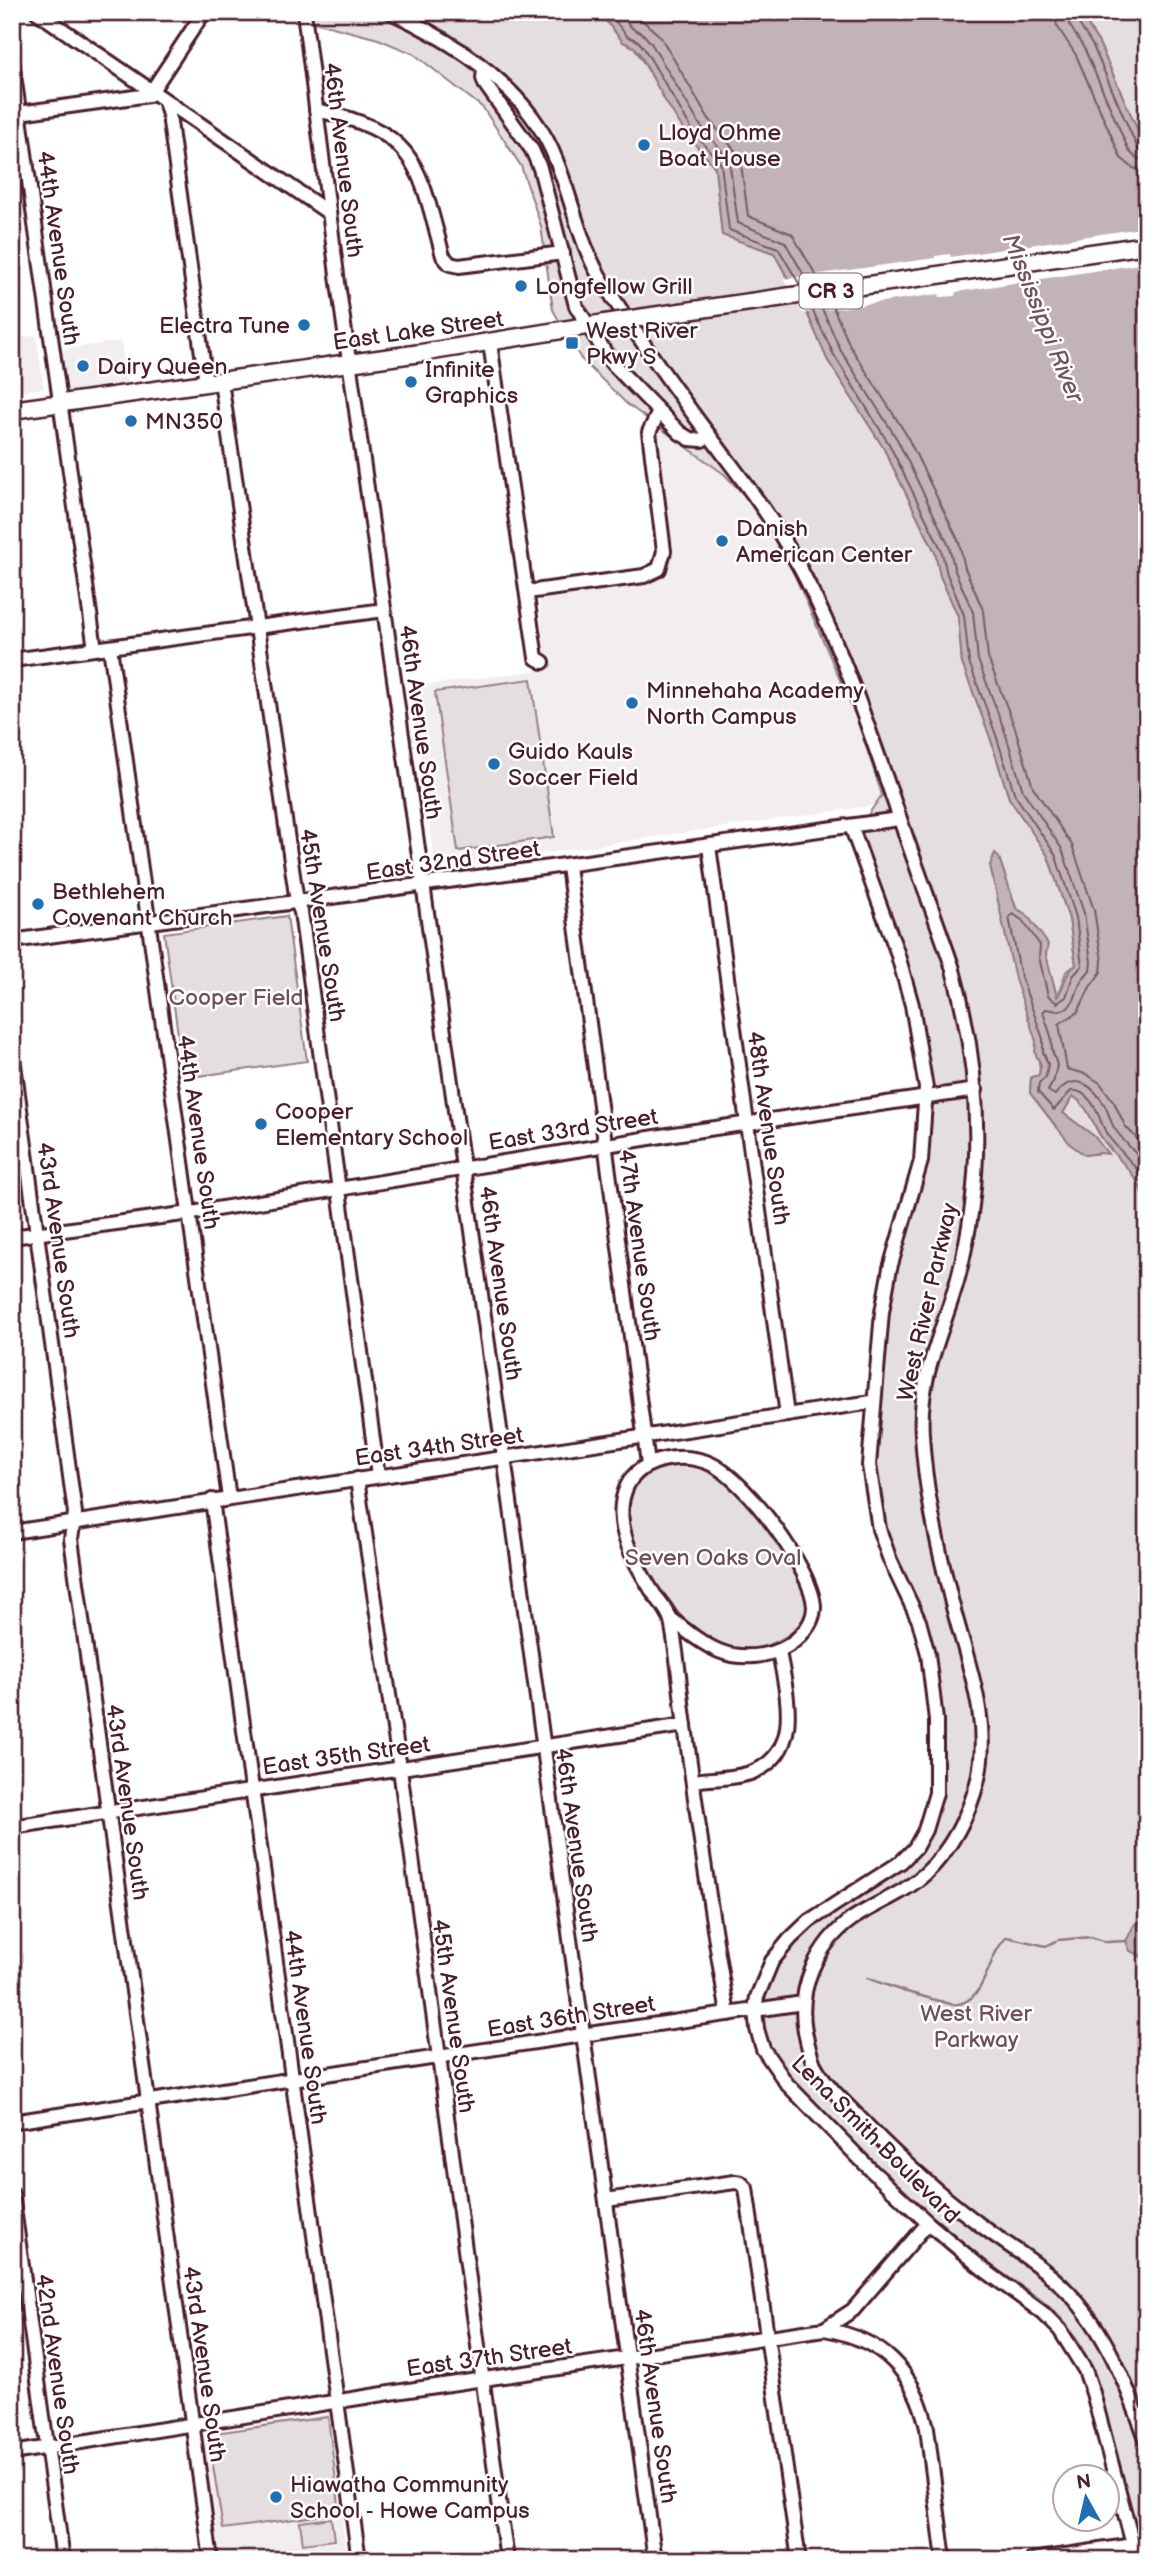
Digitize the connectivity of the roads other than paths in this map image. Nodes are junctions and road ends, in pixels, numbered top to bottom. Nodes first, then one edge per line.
1 (37, 12) edge
2 (204, 12) edge
3 (304, 12) edge
4 (391, 12) edge
5 (12, 61) edge
6 (484, 70) junction
7 (151, 91) junction
8 (165, 102) junction
9 (316, 110) junction
10 (15, 114) edge
11 (540, 129) junction
12 (532, 150) junction
13 (329, 212) junction
14 (1147, 245) edge
15 (562, 253) junction
16 (587, 327) junction
17 (490, 343) junction
18 (349, 363) junction
19 (213, 382) junction
20 (59, 403) junction
21 (12, 410) edge
22 (659, 412) junction
23 (709, 435) junction
24 (527, 592) junction
25 (384, 610) junction
26 (258, 626) junction
27 (110, 647) junction
28 (96, 649) junction
29 (12, 660) edge
30 (543, 662) dead end
31 (900, 819) junction
32 (851, 826) junction
33 (709, 846) junction
34 (568, 866) junction
35 (423, 885) junction
36 (297, 902) junction
37 (149, 922) junction
38 (12, 941) edge
39 (12, 1050) edge
40 (975, 1090) junction
41 (926, 1097) junction
42 (747, 1123) junction
43 (604, 1145) junction
44 (463, 1168) junction
45 (340, 1189) junction
46 (189, 1213) junction
47 (37, 1234) junction
48 (12, 1237) edge
49 (873, 1402) junction
50 (788, 1415) junction
51 (645, 1435) junction
52 (504, 1457) junction
53 (648, 1464) junction
54 (378, 1476) junction
55 (357, 1479) junction
56 (229, 1498) junction
57 (212, 1500) junction
58 (74, 1523) junction
59 (12, 1532) edge
60 (670, 1618) junction
61 (779, 1651) junction
62 (685, 1726) junction
63 (542, 1746) junction
64 (400, 1769) junction
65 (693, 1782) junction
66 (254, 1790) junction
67 (109, 1812) junction
68 (12, 1827) edge
69 (803, 2003) junction
70 (755, 2010) junction
71 (728, 2014) junction
72 (582, 2035) junction
73 (439, 2057) junction
74 (292, 2079) junction
75 (147, 2102) junction
76 (12, 2122) edge
77 (12, 2194) edge
78 (606, 2200) junction
79 (928, 2223) junction
80 (824, 2329) junction
81 (769, 2338) junction
82 (628, 2358) junction
83 (482, 2379) junction
84 (337, 2402) junction
85 (192, 2424) junction
86 (1147, 2441) edge
87 (47, 2447) junction
88 (12, 2453) edge
89 (1147, 2543) edge
90 (1132, 2545) junction
91 (63, 2560) edge
92 (212, 2560) edge
93 (359, 2560) edge
94 (507, 2560) edge
95 (655, 2560) edge
96 (799, 2560) edge
97 (944, 2560) edge
98 (1032, 2560) edge
99 (1136, 2560) edge

1 - 7 street
2 - 7 street
3 - 9 street, 46th Avenue South
4 - 6 street, West River Parkway
5 - 10 street, 44th Avenue South
6 - 11 street, West River Parkway
6 - 12 street
7 - 8 street
7 - 10 street
8 - 13 street
8 - 19 street, 45th Avenue South
9 - 13 street, 46th Avenue South
9 - 15 street
10 - 20 street, 44th Avenue South
11 - 12 street
11 - 23 street, West River Parkway
12 - 15 street
13 - 18 street, 46th Avenue South
14 - 16 main road, East Lake Street / CR 3, bridge
15 - 16 street
16 - 17 main road, East Lake Street / CR 3
16 - 22 street
17 - 18 main road, East Lake Street / CR 3
17 - 24 street
18 - 19 main road, East Lake Street / CR 3
18 - 25 street, 46th Avenue South
19 - 20 main road, East Lake Street / CR 3
19 - 26 street, 45th Avenue South
20 - 21 main road, East Lake Street / CR 3
20 - 28 street, 44th Avenue South
22 - 23 street
22 - 24 street
23 - 31 street, West River Parkway
24 - 30 street
25 - 26 street
25 - 35 street, 46th Avenue South
26 - 27 street
26 - 36 street, 45th Avenue South
27 - 28 street
27 - 37 street, 44th Avenue South
28 - 29 street
31 - 32 street, East 32nd Street
31 - 40 street, West River Parkway
32 - 33 street, East 32nd Street
32 - 41 street, Lena Smith Boulevard
33 - 34 street, East 32nd Street
33 - 42 street, 48th Avenue South
34 - 35 street, East 32nd Street
34 - 43 street, 47th Avenue South
35 - 36 street, East 32nd Street
35 - 44 street, 46th Avenue South
36 - 37 street, East 32nd Street
36 - 45 street, 45th Avenue South
37 - 38 street, East 32nd Street
37 - 46 street, 44th Avenue South
39 - 47 street, 43rd Avenue South
40 - 41 street, East 33rd Street
40 - 69 street, West River Parkway
41 - 42 street, East 33rd Street
41 - 49 street, Lena Smith Boulevard
42 - 43 street, East 33rd Street
42 - 50 street, 48th Avenue South
43 - 44 street, East 33rd Street
43 - 51 street, 47th Avenue South
44 - 45 street, East 33rd Street
44 - 52 street, 46th Avenue South
45 - 46 street, East 33rd Street
45 - 54 street, 45th Avenue South
46 - 47 street, East 33rd Street
46 - 56 street, 44th Avenue South
47 - 48 street, East 33rd Street
47 - 58 street, 43rd Avenue South
49 - 50 street, East 34th Street
49 - 70 street, Lena Smith Boulevard
50 - 51 street, East 34th Street
51 - 52 street, East 34th Street
51 - 53 street, 47th Avenue South
52 - 54 street, East 34th Street
52 - 63 street, 46th Avenue South
53 - 60 street
53 - 61 street
54 - 55 street, East 34th Street
55 - 56 street, East 34th Street
55 - 64 street, 45th Avenue South
56 - 57 street, East 34th Street
57 - 58 street, East 34th Street
57 - 66 street, 44th Avenue South
58 - 59 street, East 34th Street
58 - 67 street, 43rd Avenue South
60 - 61 street
60 - 62 street
61 - 65 street
62 - 63 street, East 35th Street
62 - 65 street
63 - 64 street, East 35th Street
63 - 72 street, 46th Avenue South
64 - 66 street, East 35th Street
64 - 73 street, 45th Avenue South
65 - 71 street
66 - 67 street, East 35th Street
66 - 74 street, 44th Avenue South
67 - 68 street, East 35th Street
67 - 75 street, 43rd Avenue South
69 - 70 street, East 36th Street
69 - 86 street, West River Parkway
70 - 71 street, East 36th Street
70 - 79 street, Lena Smith Boulevard
71 - 72 street, East 36th Street
72 - 73 street, East 36th Street
72 - 78 street, 46th Avenue South
73 - 74 street, East 36th Street
73 - 83 street, 45th Avenue South
74 - 75 street, East 36th Street
74 - 84 street, 44th Avenue South
75 - 76 street, East 36th Street
75 - 85 street, 43rd Avenue South
77 - 87 street, 42nd Avenue South
78 - 81 street
78 - 82 street, 46th Avenue South
79 - 80 street, East 37th Street
79 - 90 street, Lena Smith Boulevard
80 - 81 street, East 37th Street
80 - 97 street
81 - 82 street, East 37th Street
81 - 96 street
82 - 83 street, East 37th Street
82 - 95 street, 46th Avenue South
83 - 84 street, East 37th Street
83 - 94 street, 45th Avenue South
84 - 85 street, East 37th Street
84 - 93 street, 44th Avenue South
85 - 87 street, East 37th Street
85 - 92 street, 43rd Avenue South
87 - 88 street, East 37th Street
87 - 91 street, 42nd Avenue South
89 - 90 street
90 - 98 street
90 - 99 street, Lena Smith Boulevard

